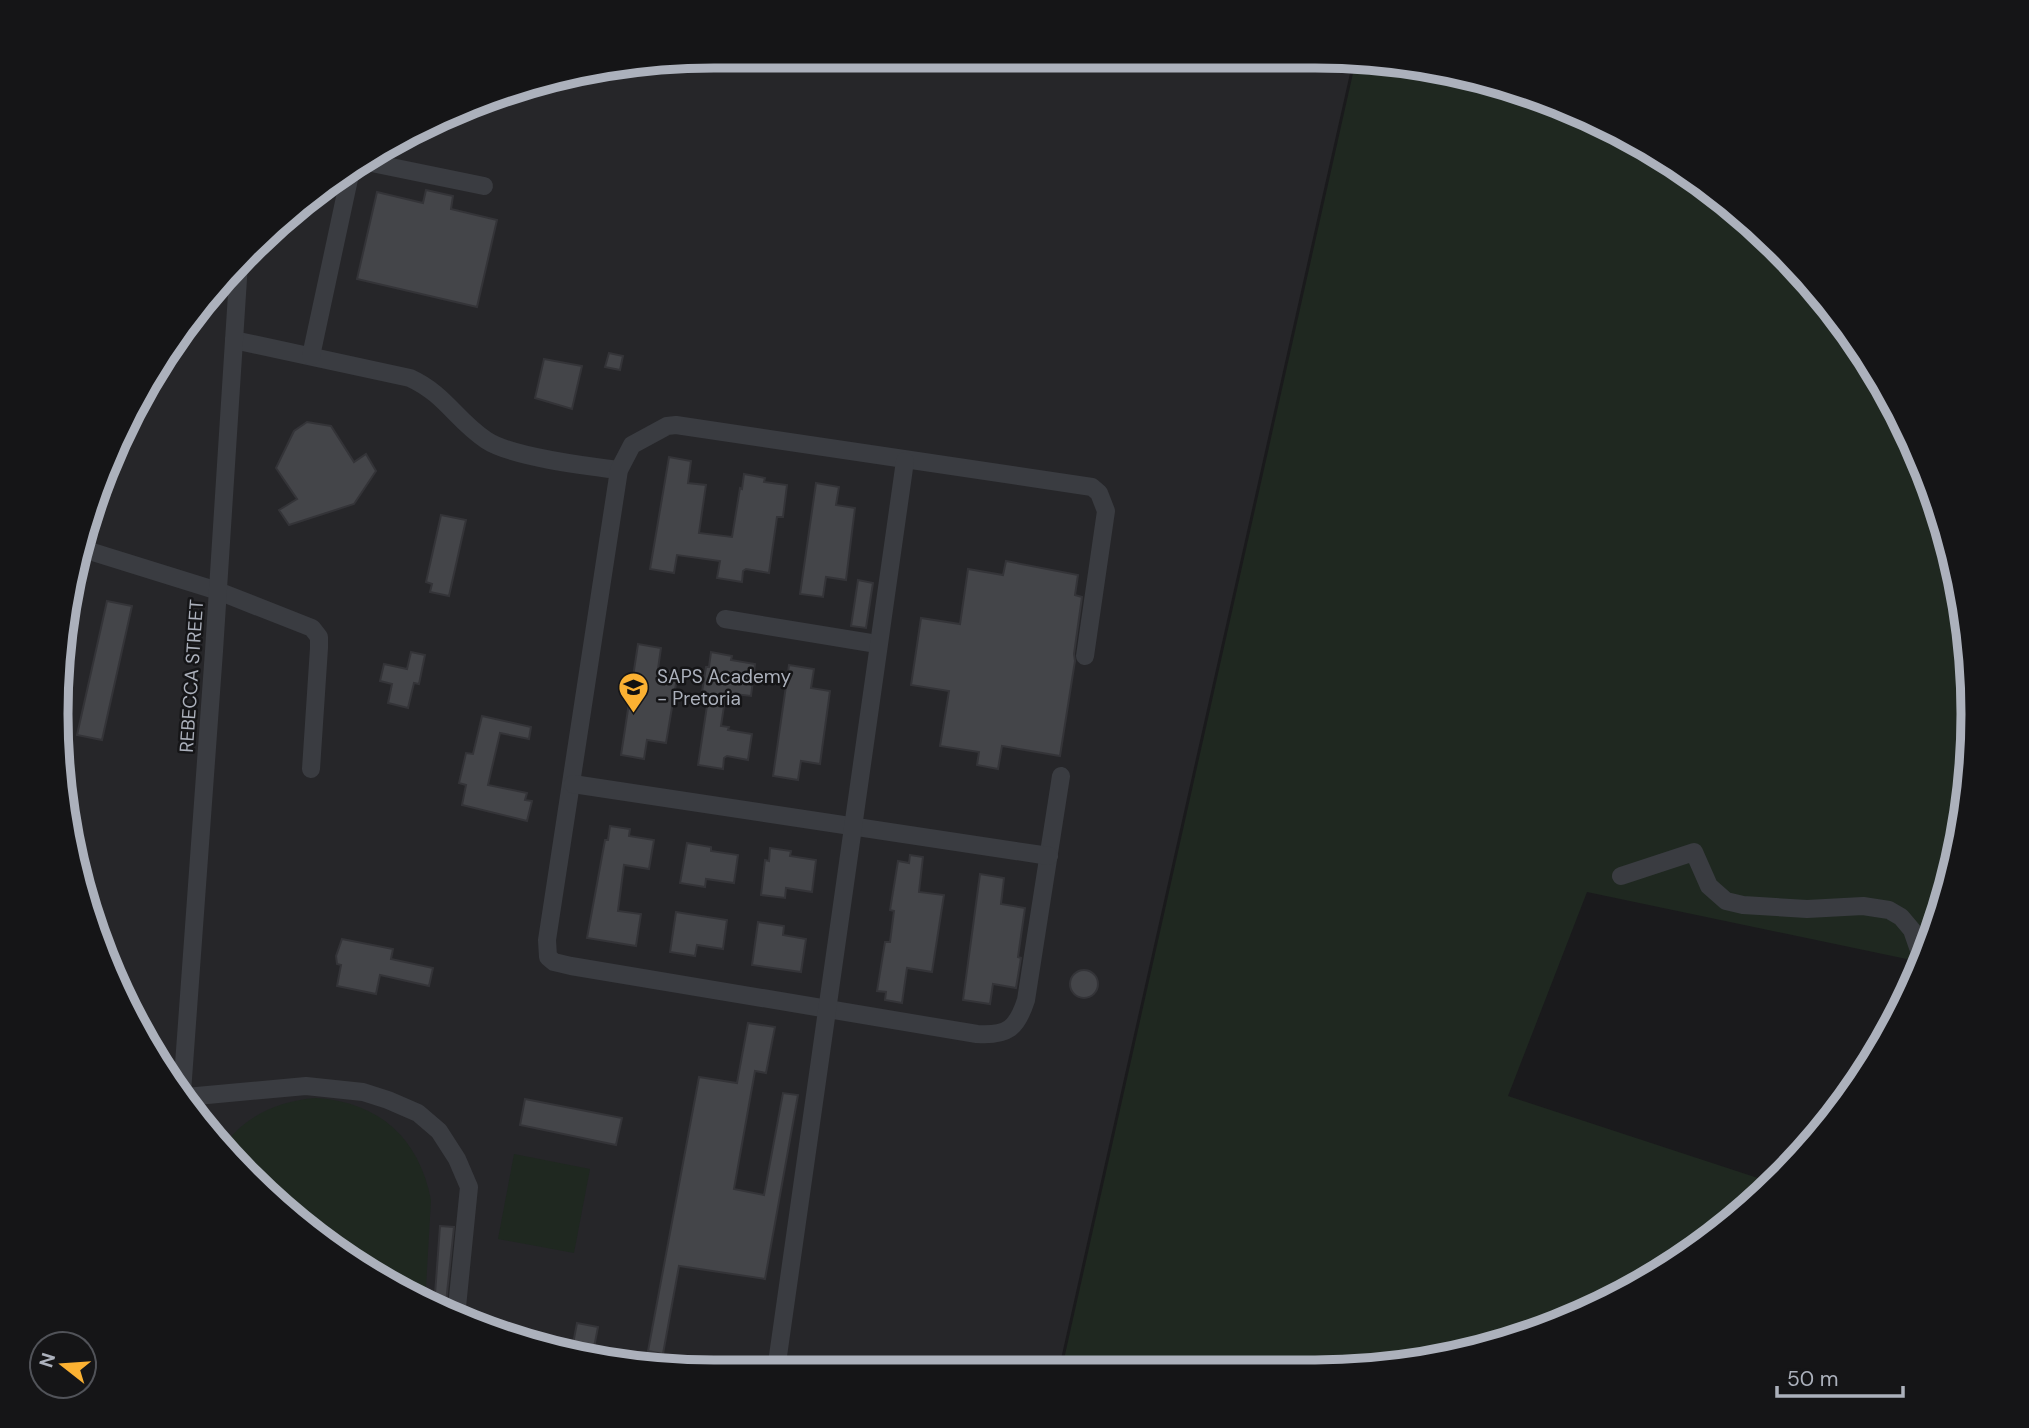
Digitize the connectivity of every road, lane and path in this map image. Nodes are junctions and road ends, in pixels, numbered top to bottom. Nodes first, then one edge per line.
1 (376, 164) edge
2 (348, 182) edge
3 (484, 186) dead end
4 (238, 277) edge
5 (234, 340) junction
6 (311, 356) junction
7 (905, 461) junction
8 (618, 471) junction
9 (89, 551) edge
10 (218, 591) junction
11 (724, 619) dead end
12 (877, 644) junction
13 (1086, 656) dead end
14 (311, 769) dead end
15 (1061, 776) dead end
16 (573, 784) junction
17 (851, 828) junction
18 (1049, 856) junction
19 (1620, 876) dead end
20 (1917, 946) edge
21 (826, 1008) junction
22 (183, 1081) edge
23 (191, 1092) edge
24 (457, 1306) edge
25 (777, 1360) edge

1 - 3 street
2 - 6 street
4 - 5 street, REBECCA STREET
5 - 6 street
5 - 10 street, REBECCA STREET
6 - 8 street
7 - 8 street
7 - 12 street
7 - 13 street
8 - 16 street
9 - 10 street
10 - 14 street
10 - 22 street, REBECCA STREET
11 - 12 street
12 - 17 street
15 - 18 street
16 - 17 street
16 - 21 street
17 - 18 street
17 - 21 street
18 - 21 street
19 - 20 street
21 - 25 street
23 - 24 street

